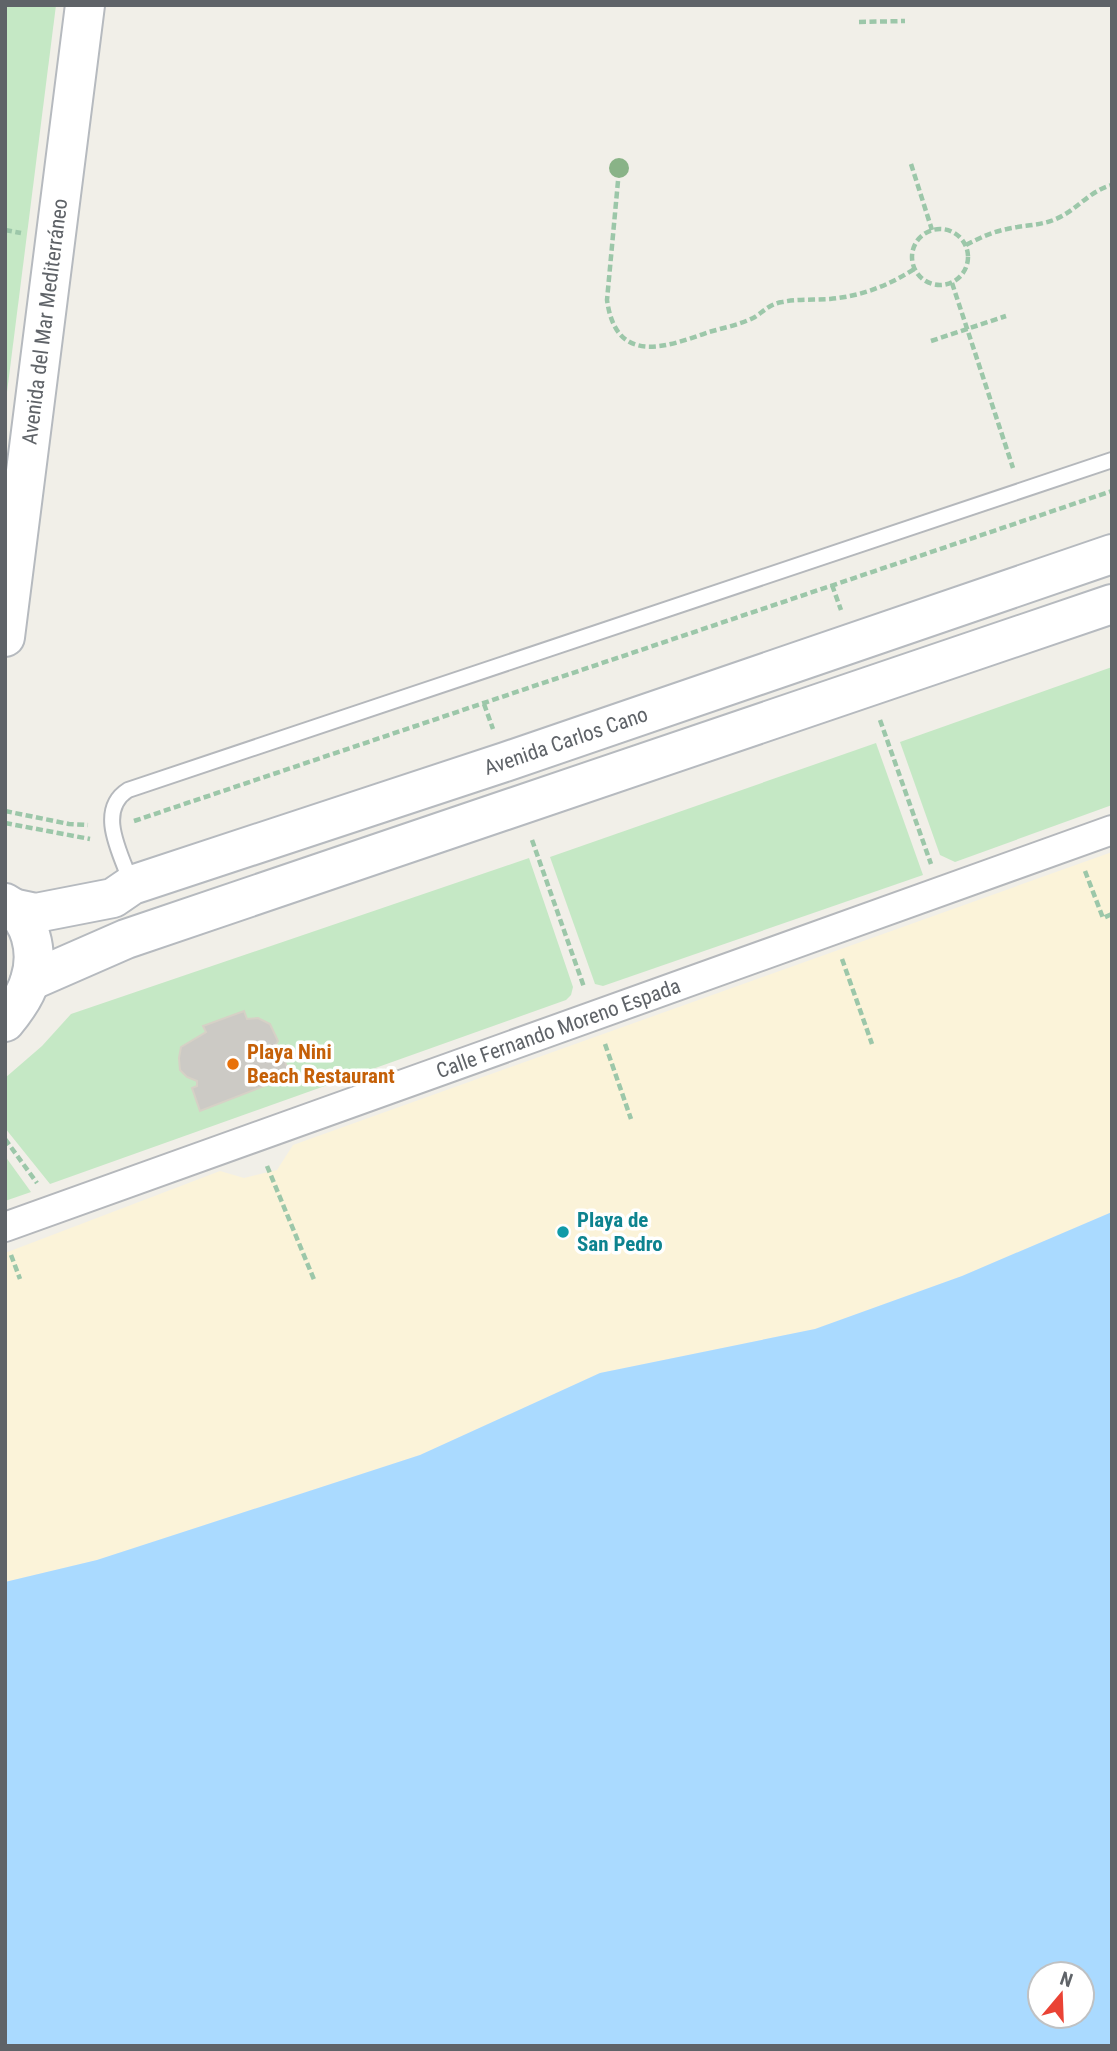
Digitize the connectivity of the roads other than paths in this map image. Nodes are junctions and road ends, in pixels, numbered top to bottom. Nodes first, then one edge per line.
1 (85, 5) edge
2 (1112, 460) edge
3 (1112, 554) edge
4 (1112, 604) edge
5 (5, 637) edge
6 (1112, 831) edge
7 (132, 885) junction
8 (11, 906) edge
9 (30, 981) junction
10 (5, 1022) edge
11 (7, 1237) edge

1 - 5 street, Avenida del Mar Mediterráneo
2 - 7 lane
3 - 7 street, Avenida Carlos Cano
4 - 9 street
6 - 11 street, Calle Fernando Moreno Espada
7 - 8 street, Avenida Carlos Cano
8 - 9 street
9 - 10 street

